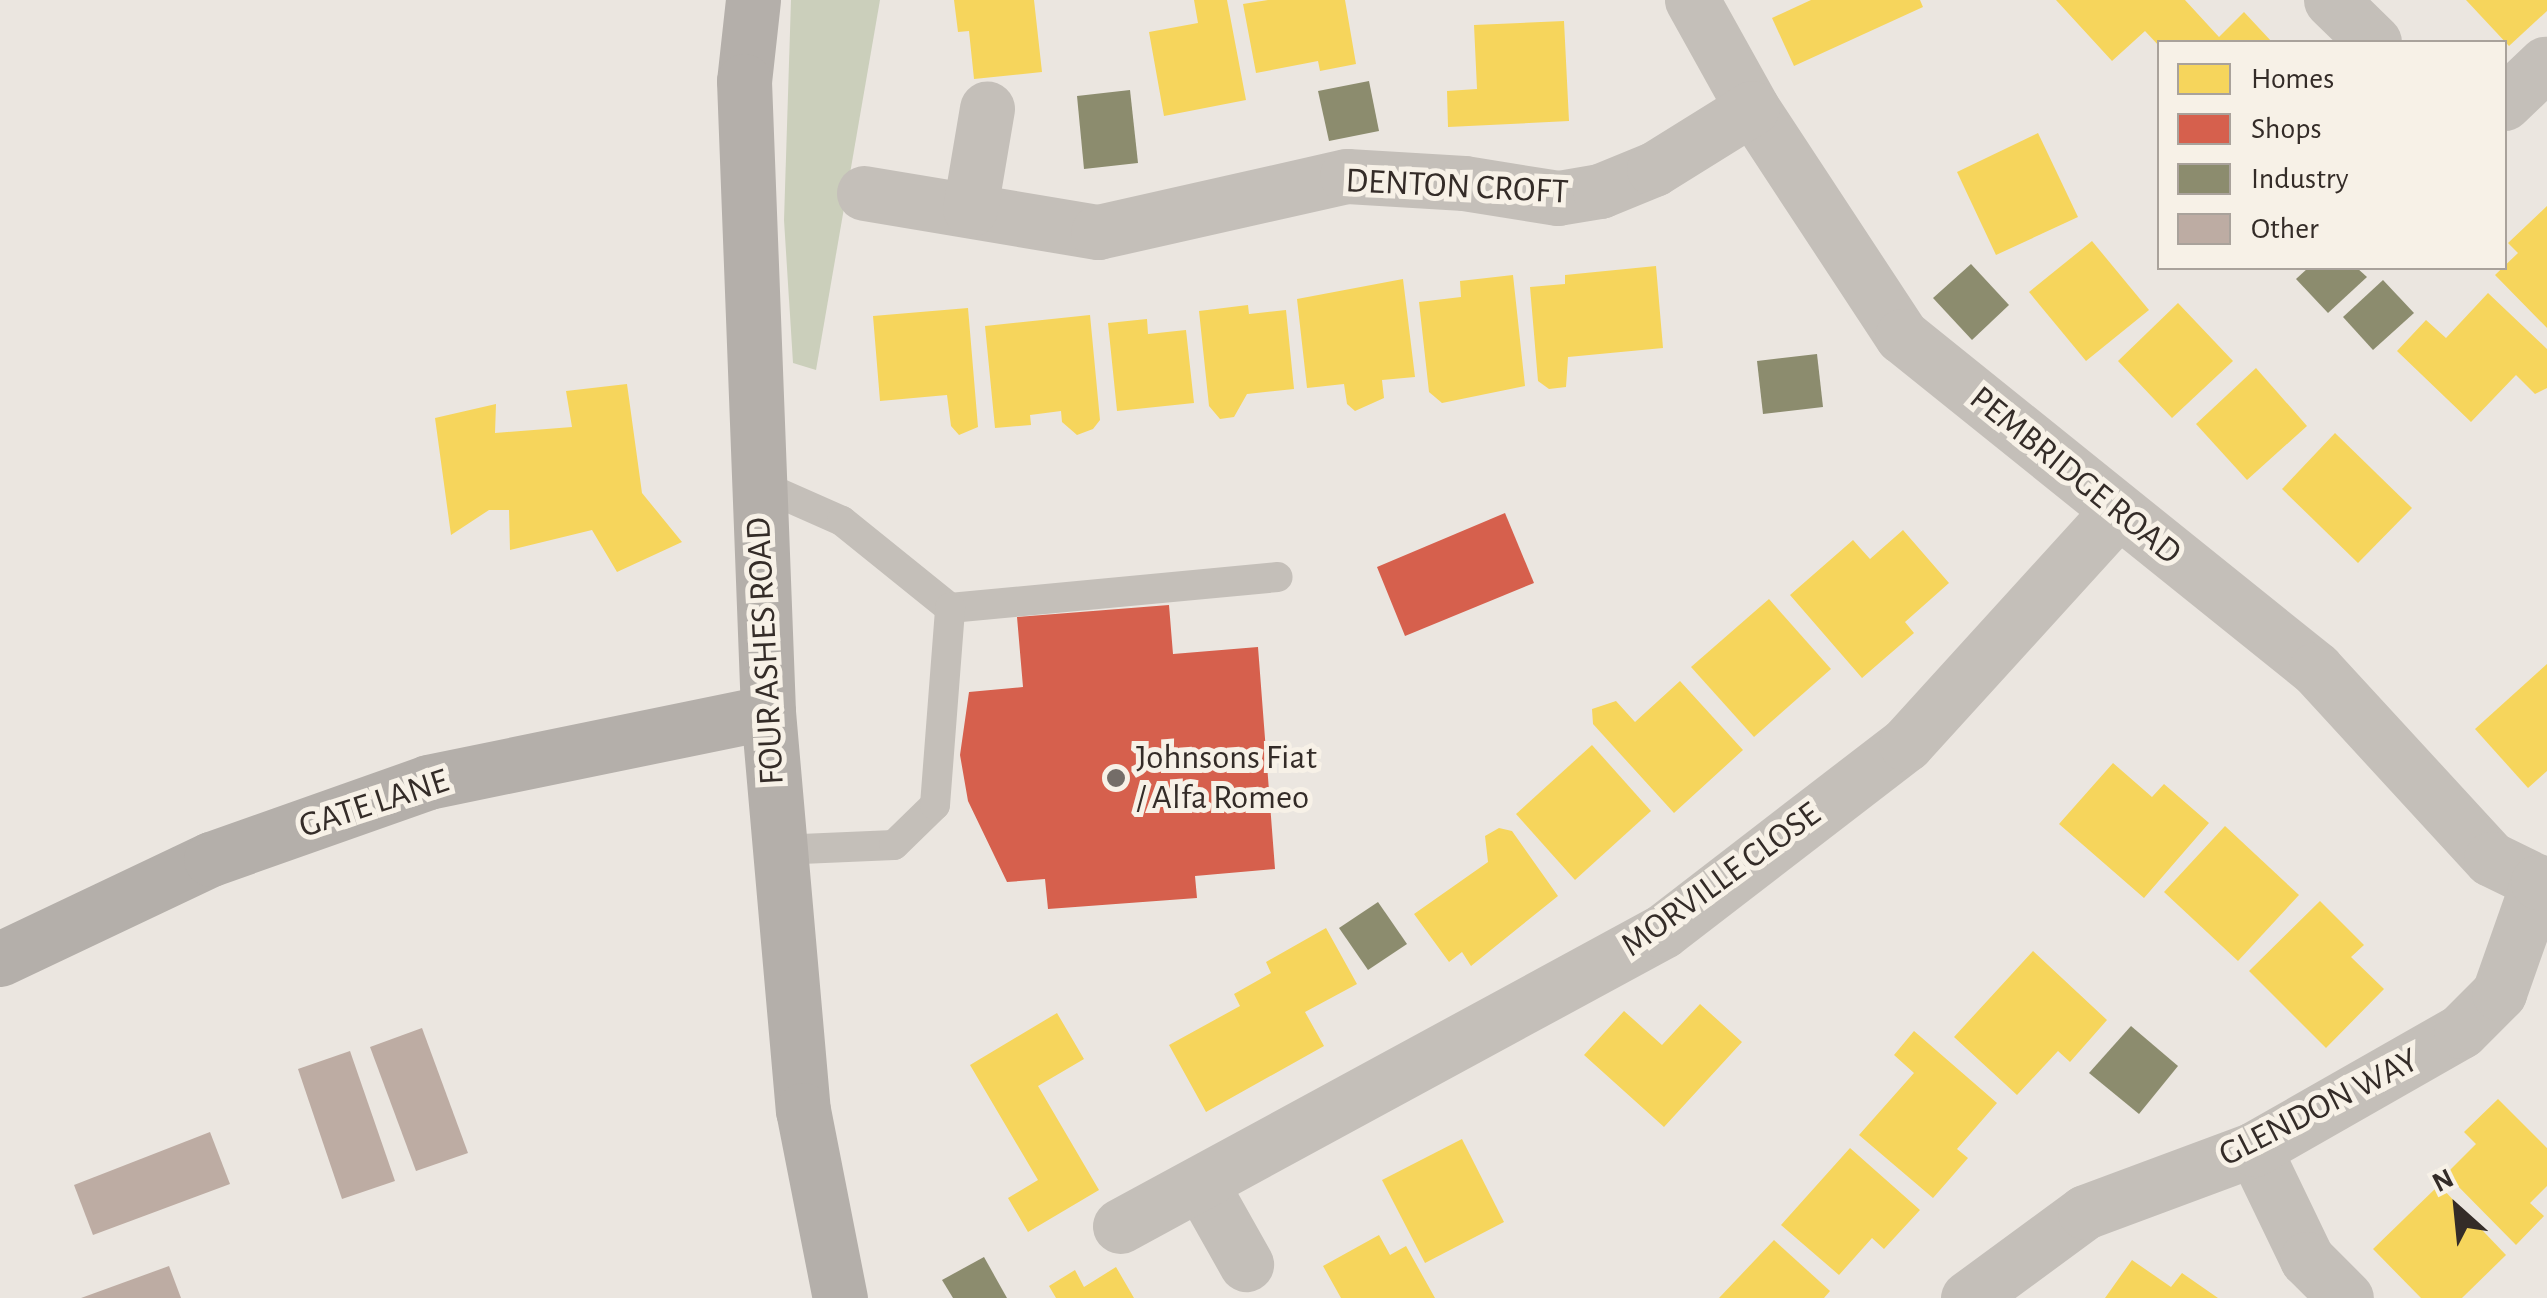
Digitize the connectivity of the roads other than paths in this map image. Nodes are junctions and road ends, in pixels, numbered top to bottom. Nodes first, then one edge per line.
1 (753, 0) edge
2 (1692, 0) edge
3 (2331, 0) edge
4 (2372, 40) edge
5 (2545, 64) edge
6 (2507, 99) edge
7 (986, 108) dead end
8 (1752, 108) junction
9 (864, 193) dead end
10 (970, 210) junction
11 (756, 483) junction
12 (2117, 512) junction
13 (1278, 577) dead end
14 (950, 608) junction
15 (768, 712) junction
16 (778, 850) junction
17 (2542, 882) edge
18 (0, 959) edge
19 (2254, 1149) junction
20 (1201, 1184) junction
21 (1120, 1226) dead end
22 (1246, 1264) dead end
23 (840, 1298) edge
24 (1968, 1298) edge
25 (2346, 1298) edge

1 - 11 street, FOUR ASHES ROAD
2 - 8 street, PEMBRIDGE ROAD
3 - 4 street
5 - 6 street
7 - 10 street
8 - 10 street, DENTON CROFT
8 - 12 street, PEMBRIDGE ROAD
9 - 10 street, DENTON CROFT
11 - 14 lane
11 - 15 street, FOUR ASHES ROAD
12 - 17 street, PEMBRIDGE ROAD
12 - 20 street, MORVILLE CLOSE
13 - 14 lane
14 - 16 lane
15 - 16 street, FOUR ASHES ROAD
15 - 18 street, GATE LANE
16 - 23 street, FOUR ASHES ROAD
17 - 19 street, GLENDON WAY
19 - 24 street, GLENDON WAY
19 - 25 street
20 - 21 street, MORVILLE CLOSE
20 - 22 street

